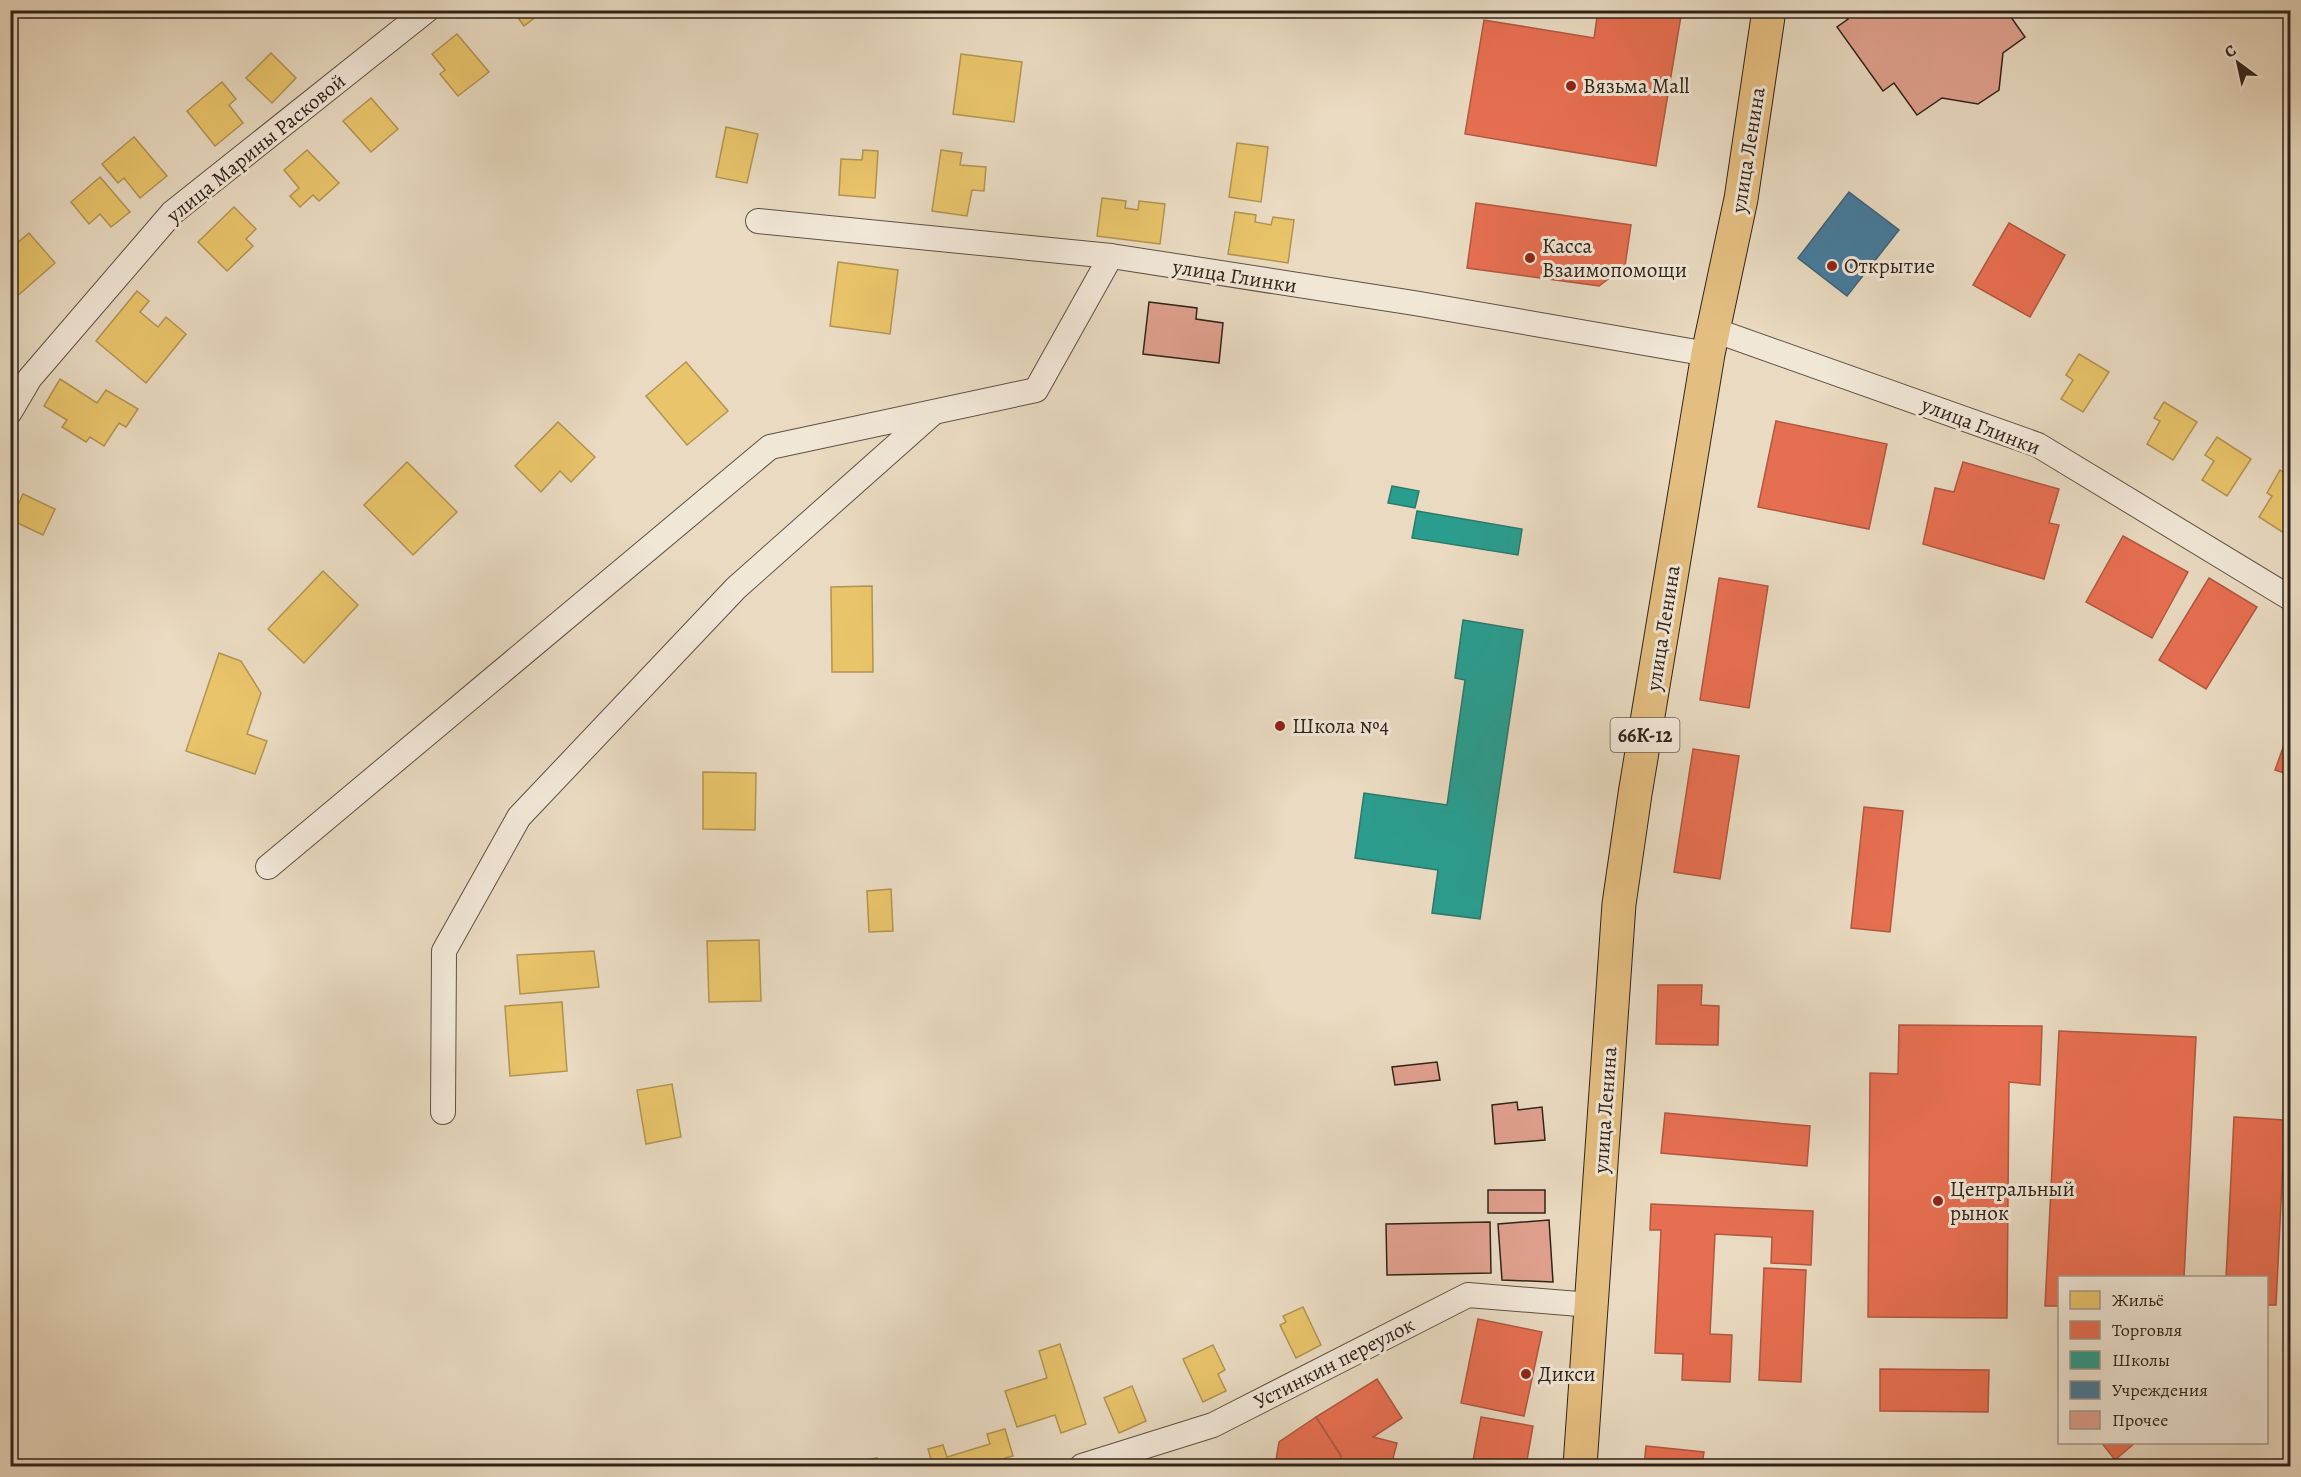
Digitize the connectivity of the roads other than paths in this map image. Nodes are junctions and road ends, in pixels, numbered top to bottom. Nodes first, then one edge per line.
1 (427, 10) edge
2 (1769, 10) edge
3 (758, 221) dead end
4 (1111, 256) junction
5 (1711, 342) junction
6 (935, 411) junction
7 (10, 412) edge
8 (2290, 598) edge
9 (268, 867) dead end
10 (443, 1112) dead end
11 (1591, 1305) junction
12 (1082, 1467) edge
13 (1580, 1467) edge

1 - 7 street, улица Марины Расковой
2 - 5 main road, улица Ленина / 66К-12
3 - 4 street, улица Глинки
4 - 5 street, улица Глинки
4 - 6 street
5 - 8 street, улица Глинки
5 - 11 main road, улица Ленина / 66К-12
6 - 9 street
6 - 10 street
11 - 12 street, Устинкин переулок
11 - 13 main road, улица Ленина / 66К-12

